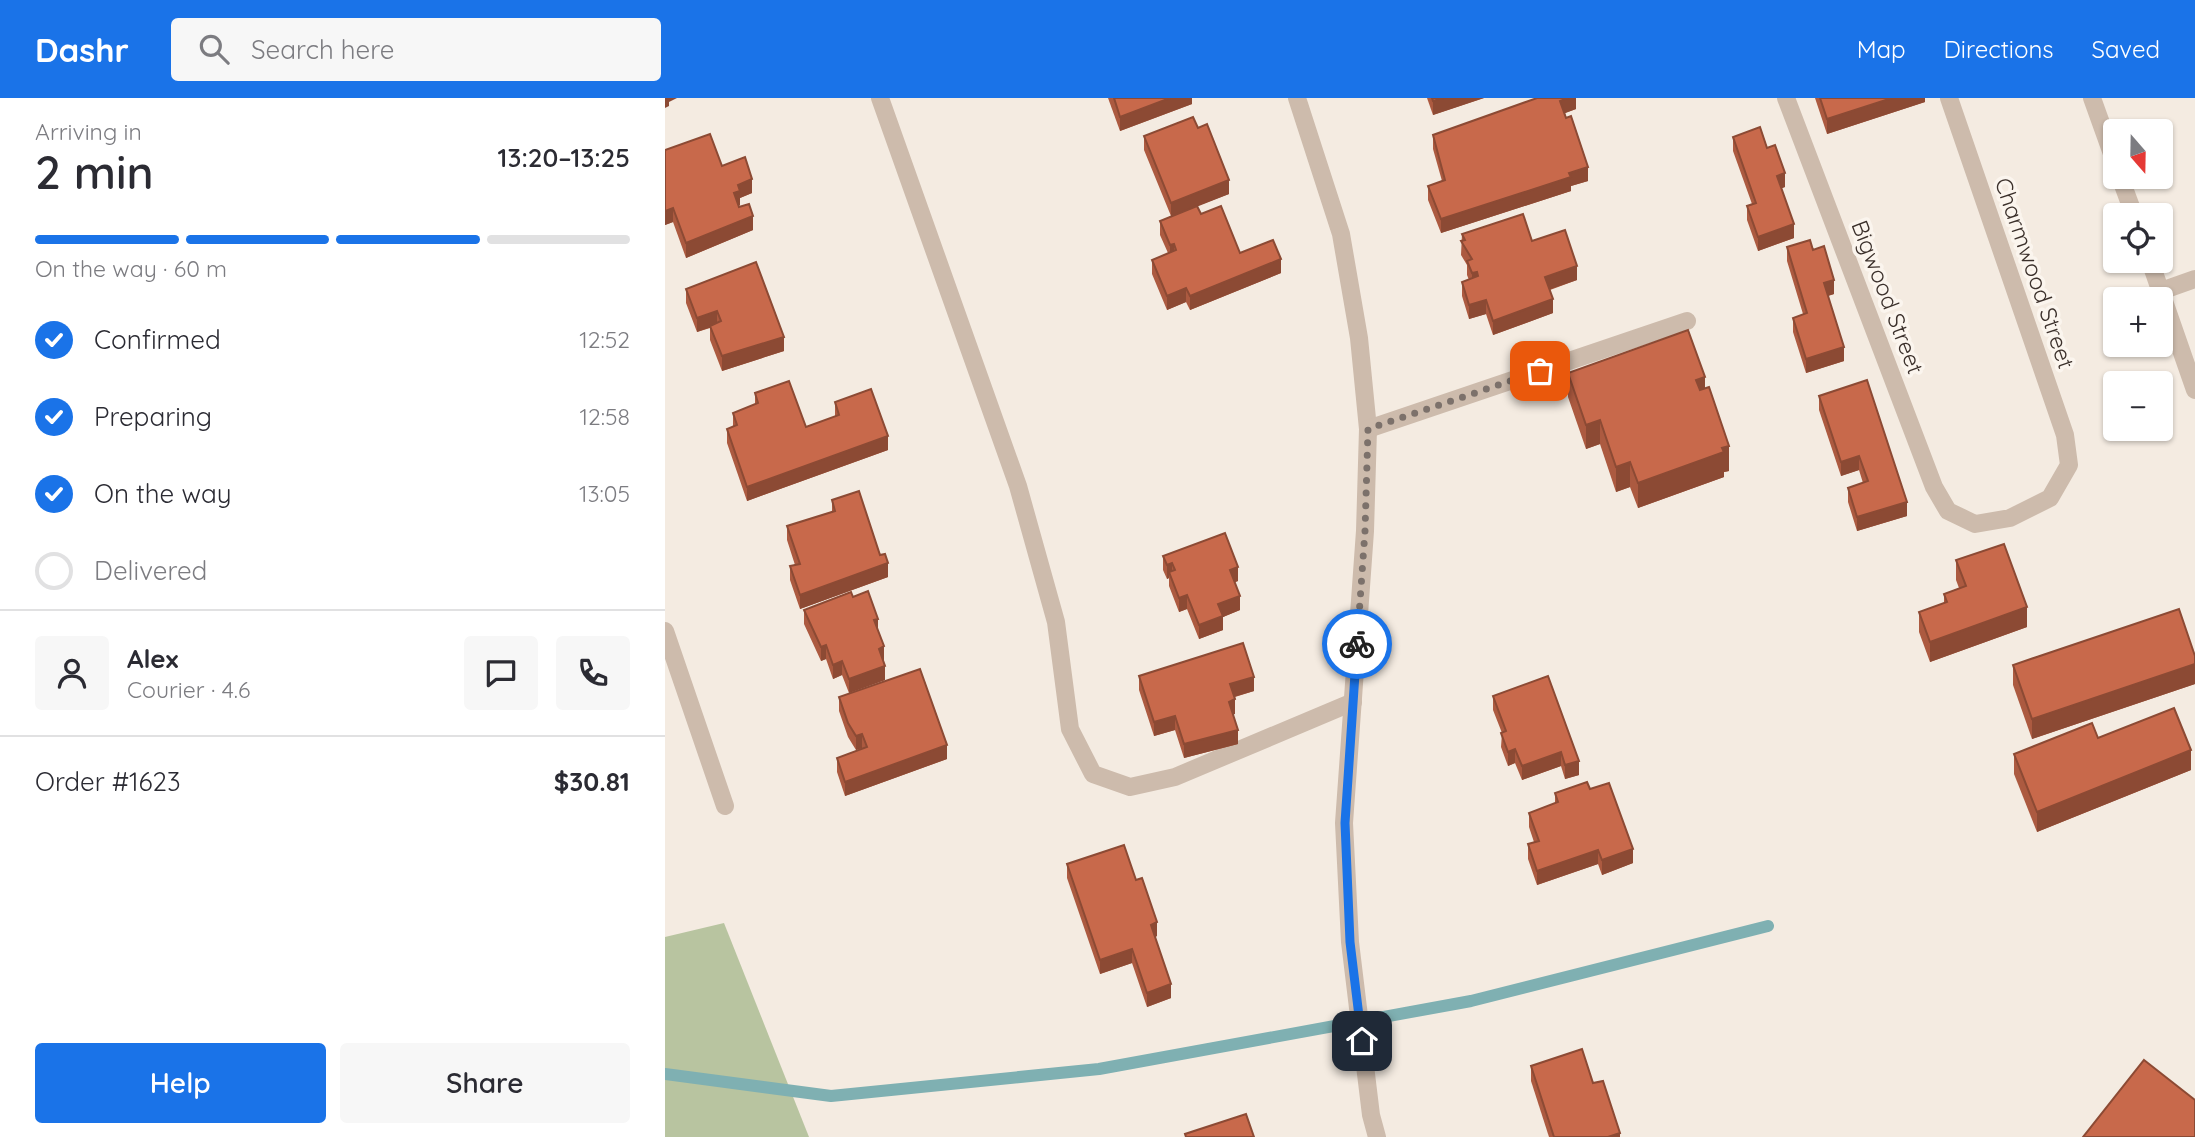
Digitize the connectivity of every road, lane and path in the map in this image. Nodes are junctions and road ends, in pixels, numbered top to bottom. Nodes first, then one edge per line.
1 (880, 98) edge
2 (1297, 98) edge
3 (1786, 98) edge
4 (1949, 98) edge
5 (2092, 98) edge
6 (2103, 129) edge
7 (2195, 279) edge
8 (2172, 287) edge
9 (1687, 321) dead end
10 (2173, 326) edge
11 (2195, 390) edge
12 (1368, 429) junction
13 (2069, 465) joint
14 (665, 631) edge
15 (1353, 702) junction
16 (725, 806) dead end
17 (1377, 1137) edge

1 - 15 street
2 - 12 street
3 - 13 street, Bigwood Street
4 - 13 street, Charmwood Street
5 - 6 street
7 - 8 street
9 - 12 street
10 - 11 street
12 - 15 street
14 - 16 street
15 - 17 street

